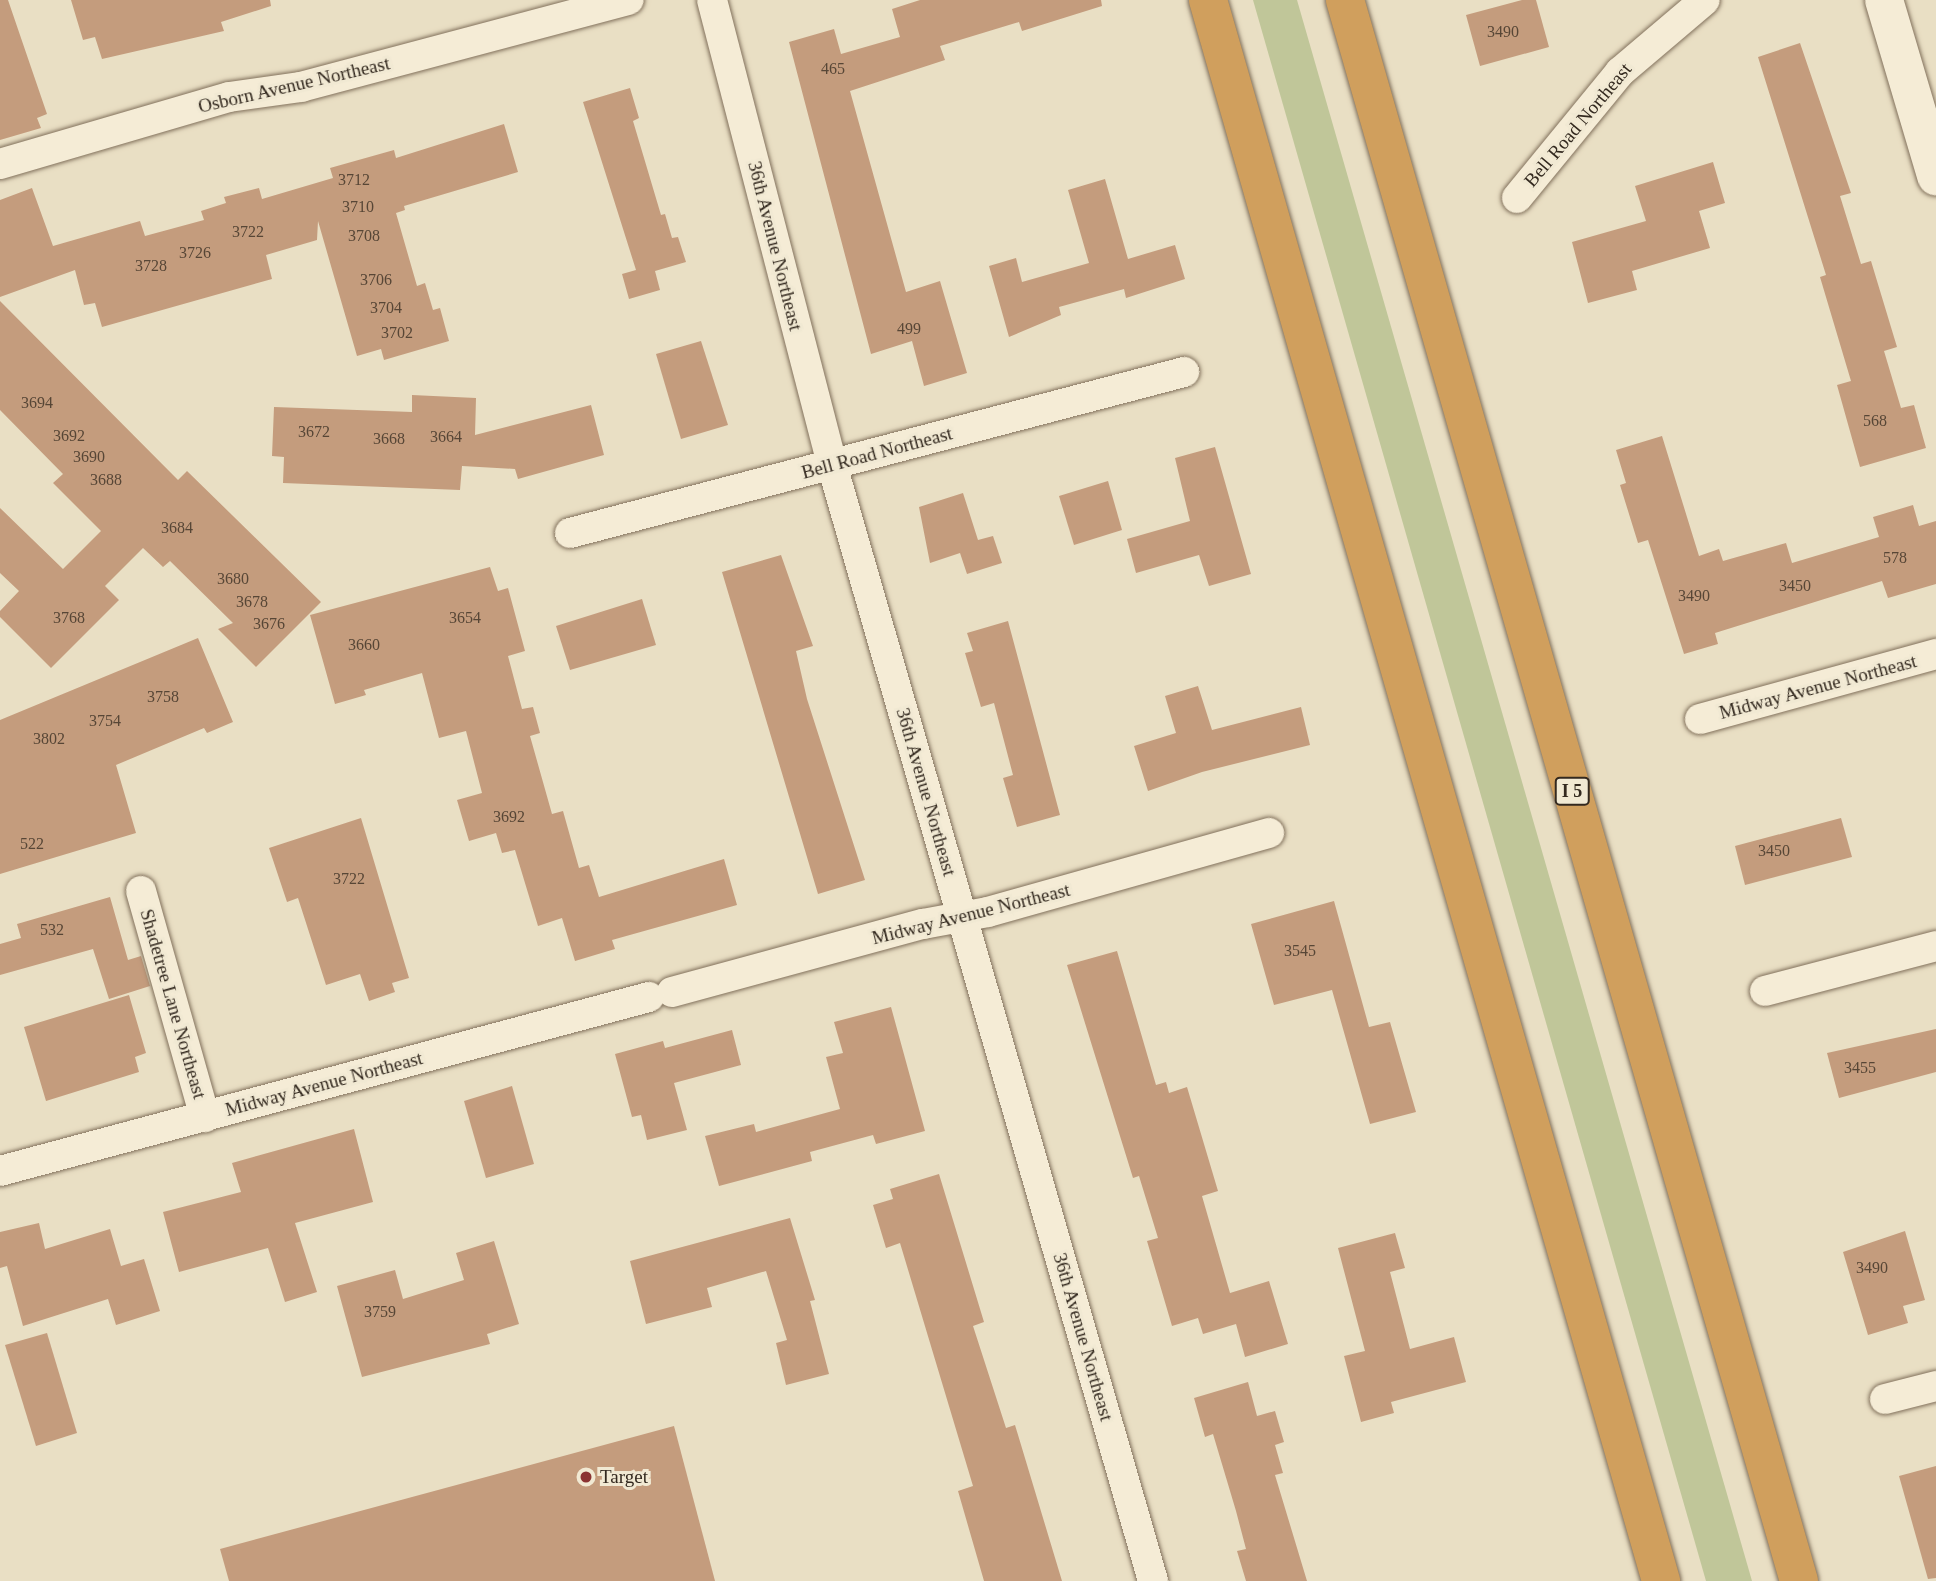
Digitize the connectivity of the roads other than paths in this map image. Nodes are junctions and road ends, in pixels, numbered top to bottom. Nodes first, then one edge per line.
1 (629, 0) edge
2 (712, 0) edge
3 (1208, 0) edge
4 (1345, 0) edge
5 (1706, 0) edge
6 (1884, 0) edge
7 (0, 164) edge
8 (1936, 176) edge
9 (1517, 198) dead end
10 (1184, 372) dead end
11 (831, 465) junction
12 (570, 533) dead end
13 (1936, 654) edge
14 (1700, 719) dead end
15 (1269, 834) dead end
16 (141, 891) dead end
17 (962, 917) junction
18 (1936, 946) edge
19 (1765, 991) dead end
20 (205, 1116) junction
21 (0, 1171) edge
22 (1936, 1386) edge
23 (1885, 1399) dead end
24 (1153, 1581) edge
25 (1661, 1581) edge
26 (1799, 1581) edge

1 - 7 street, Osborn Avenue Northeast
2 - 11 street, 36th Avenue Northeast
3 - 25 highway
4 - 26 highway, I 5
5 - 9 street, Bell Road Northeast
6 - 8 main road
10 - 11 street, Bell Road Northeast
11 - 12 street, Bell Road Northeast
11 - 17 street, 36th Avenue Northeast
13 - 14 street, Midway Avenue Northeast
15 - 17 street, Midway Avenue Northeast
16 - 20 street, Shadetree Lane Northeast
17 - 20 street, Midway Avenue Northeast
17 - 24 street, 36th Avenue Northeast
18 - 19 street
20 - 21 street, Midway Avenue Northeast
22 - 23 street

